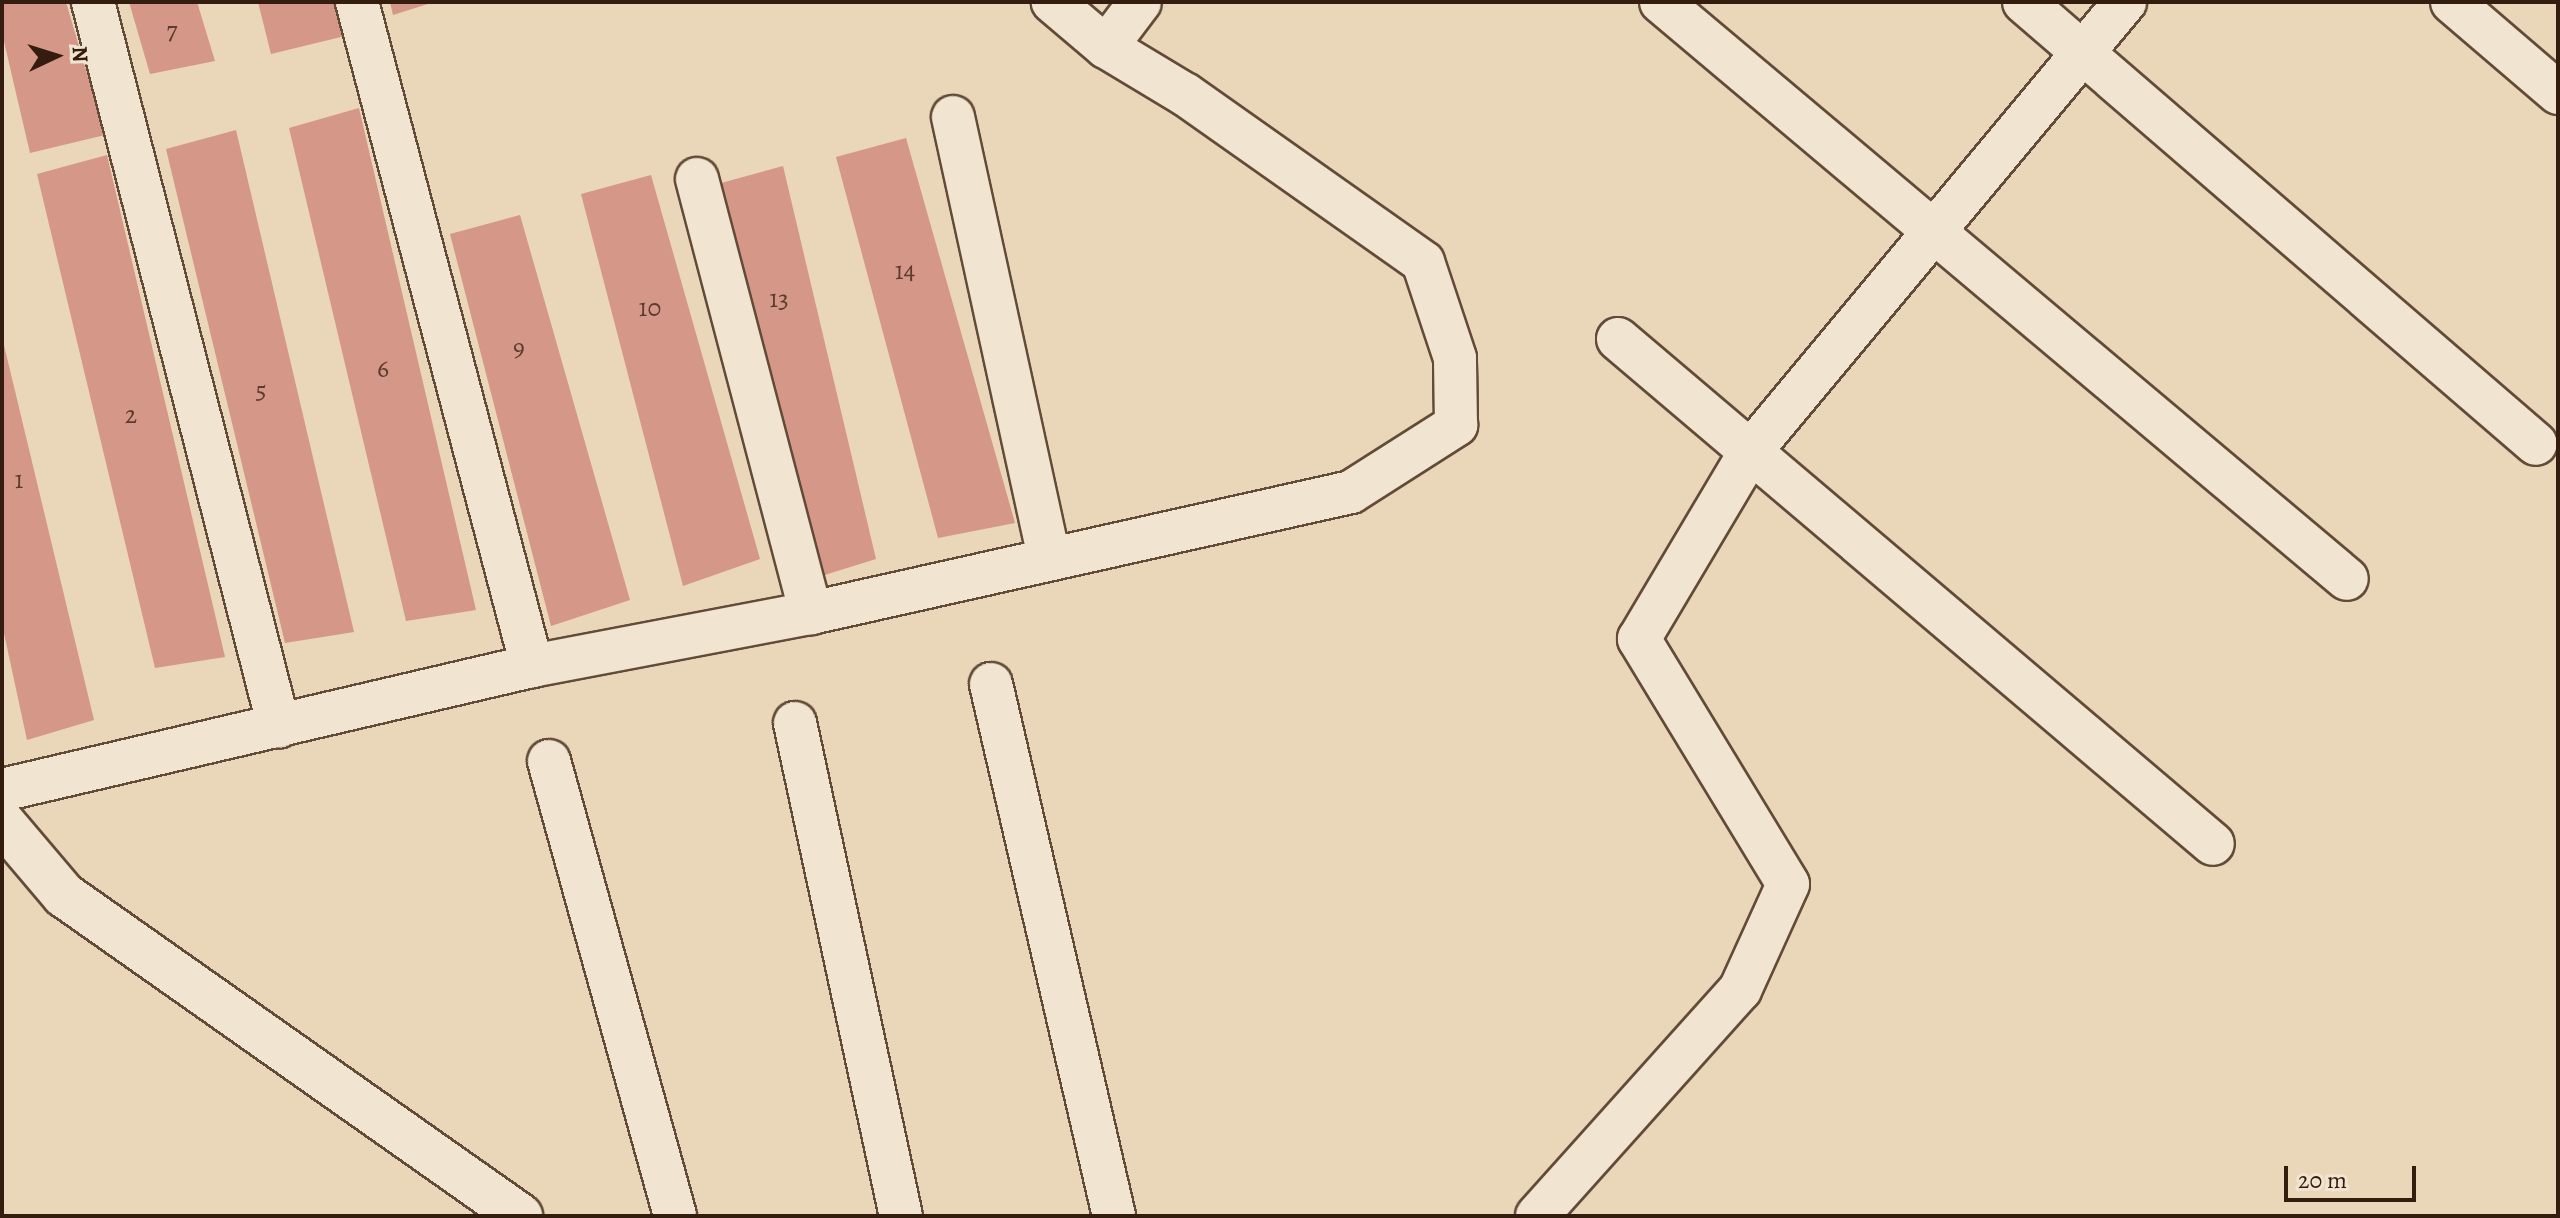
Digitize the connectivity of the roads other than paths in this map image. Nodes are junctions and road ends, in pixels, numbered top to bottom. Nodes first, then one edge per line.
1 (93, 2) edge
2 (357, 2) edge
3 (1053, 2) edge
4 (1140, 2) edge
5 (1661, 2) edge
6 (2024, 2) edge
7 (2125, 2) edge
8 (2452, 2) edge
9 (1106, 47) junction
10 (2083, 53) junction
11 (2558, 93) edge
12 (953, 117) dead end
13 (697, 179) dead end
14 (1933, 231) junction
15 (1618, 339) dead end
16 (2536, 444) dead end
17 (1750, 452) junction
18 (1049, 558) junction
19 (2347, 579) dead end
20 (811, 613) junction
21 (532, 666) junction
22 (991, 684) dead end
23 (795, 723) dead end
24 (279, 727) junction
25 (549, 761) dead end
26 (2, 790) edge
27 (2, 822) edge
28 (2213, 844) dead end
29 (520, 1216) edge
30 (675, 1216) edge
31 (901, 1216) edge
32 (1114, 1216) edge
33 (1537, 1216) edge

1 - 24 street
2 - 21 street
3 - 9 street
4 - 9 street
5 - 14 street
6 - 10 street
7 - 10 street
8 - 11 street
9 - 18 street
10 - 14 street
10 - 16 street
12 - 18 street
13 - 20 street
14 - 17 street
14 - 19 street
15 - 17 street
17 - 28 street
17 - 33 street
18 - 20 street
20 - 21 street
21 - 24 street
22 - 32 street
23 - 31 street
24 - 26 street
25 - 30 street
27 - 29 street

